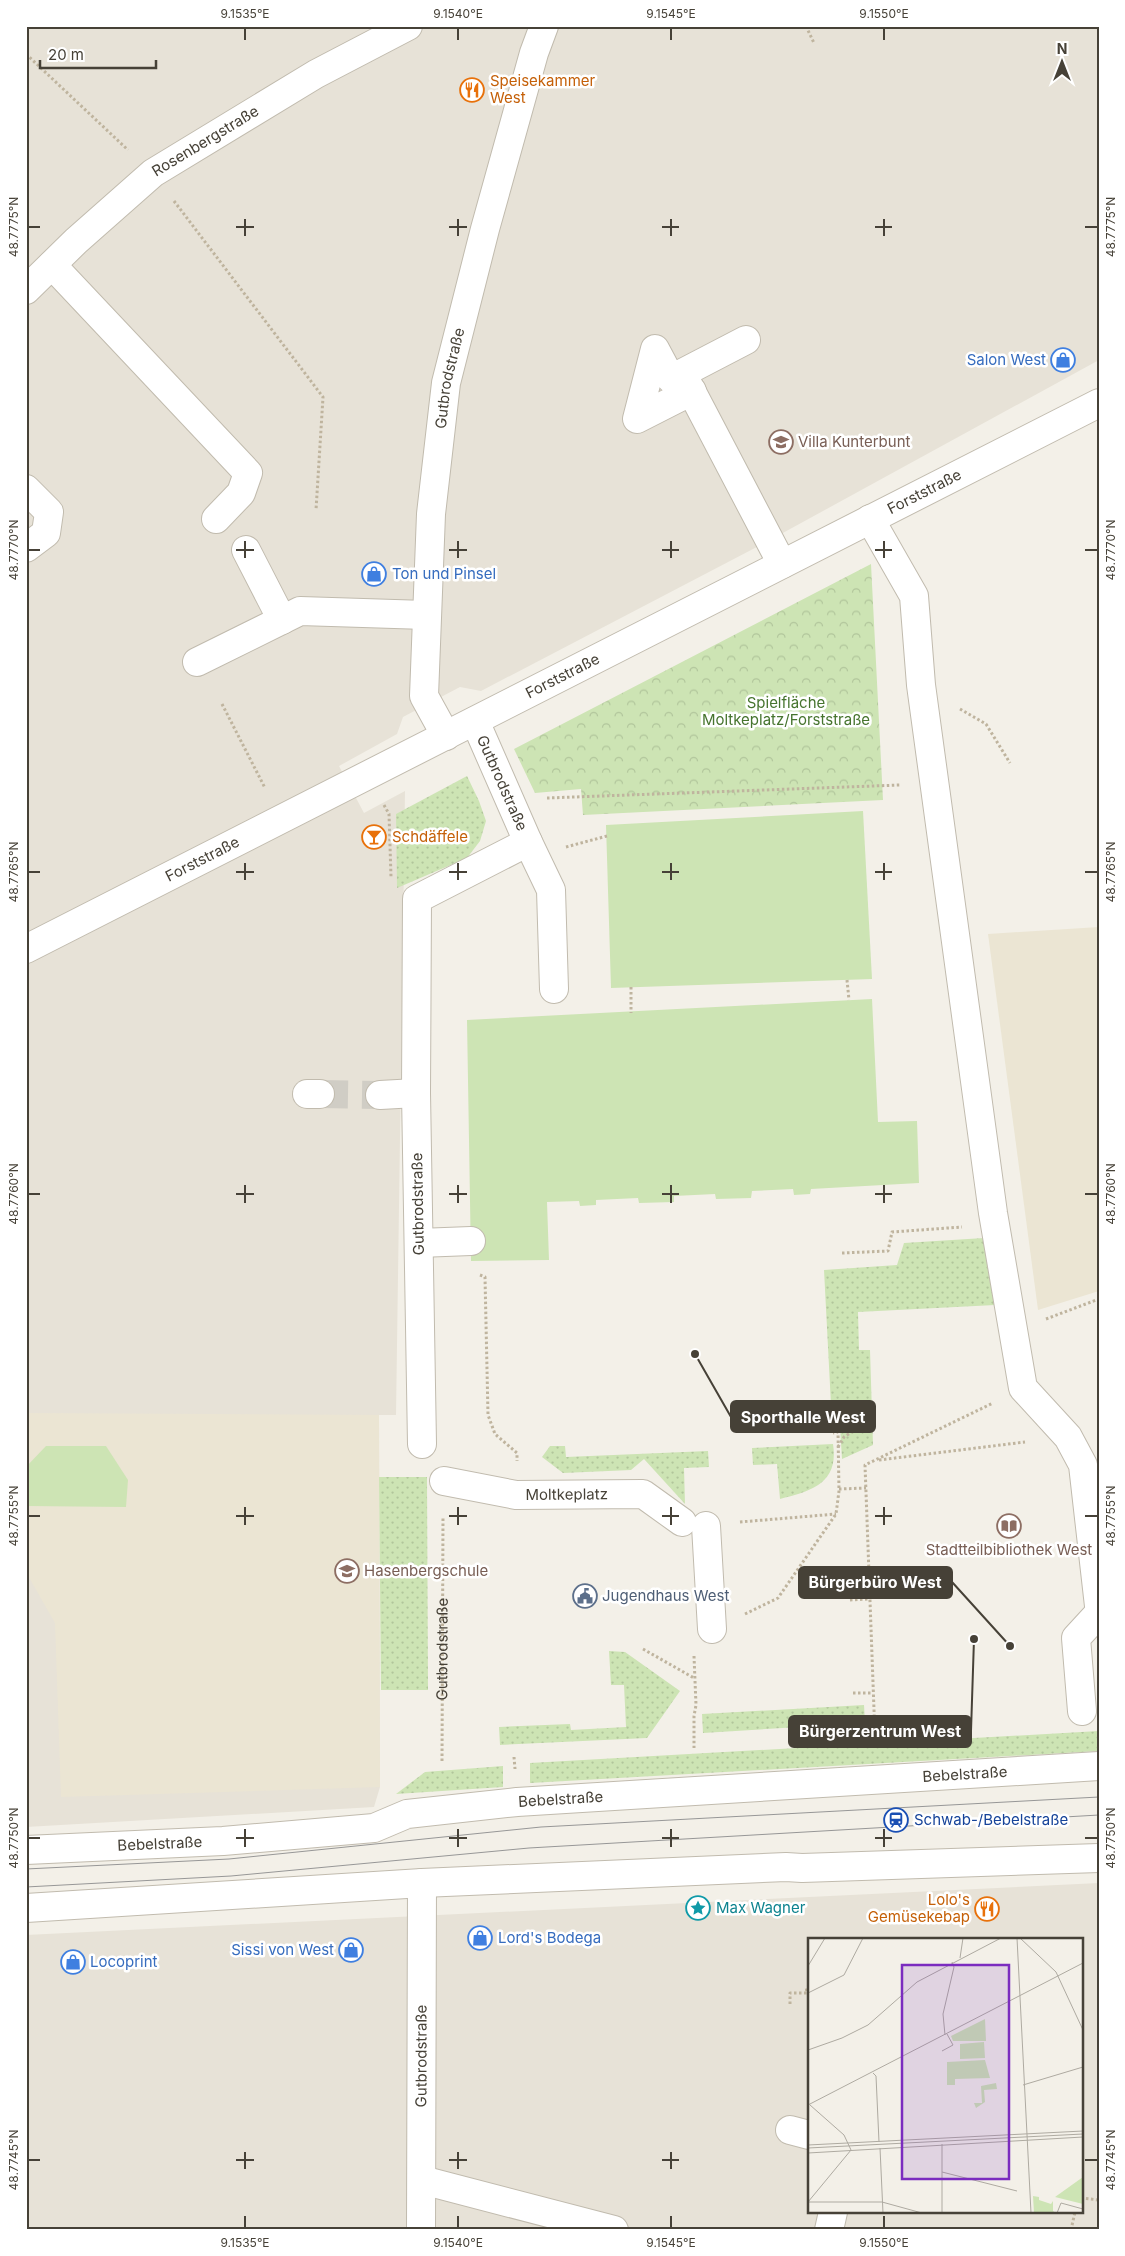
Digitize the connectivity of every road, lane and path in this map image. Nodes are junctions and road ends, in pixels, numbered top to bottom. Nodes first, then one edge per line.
1 (408, 26) edge
2 (544, 26) edge
3 (806, 26) edge
4 (371, 35) edge
5 (814, 42) dead end
6 (26, 54) edge
7 (153, 173) junction
8 (52, 265) junction
9 (26, 290) edge
10 (746, 340) dead end
11 (1099, 403) edge
12 (26, 489) edge
13 (316, 510) dead end
14 (216, 519) dead end
15 (870, 519) junction
16 (26, 548) edge
17 (246, 550) dead end
18 (782, 564) junction
19 (426, 615) junction
20 (282, 620) junction
21 (197, 662) dead end
22 (222, 704) dead end
23 (475, 721) junction
24 (986, 724) dead end
25 (446, 736) junction
26 (1010, 764) dead end
27 (368, 776) junction
28 (936, 784) junction
29 (510, 800) junction
30 (282, 820) junction
31 (528, 842) junction
32 (391, 878) dead end
33 (26, 949) edge
34 (847, 980) dead end
35 (631, 987) dead end
36 (554, 989) dead end
37 (849, 1000) dead end
38 (631, 1013) dead end
39 (416, 1093) junction
40 (380, 1095) tunnel mouth
41 (995, 1225) junction
42 (460, 1241) joint
43 (419, 1243) junction
44 (842, 1253) dead end
45 (1099, 1299) edge
46 (1013, 1332) junction
47 (1023, 1388) junction
48 (872, 1419) dead end
49 (832, 1433) dead end
50 (1068, 1437) junction
51 (422, 1444) dead end
52 (838, 1447) junction
53 (517, 1453) dead end
54 (876, 1460) junction
55 (444, 1481) joint
56 (866, 1488) junction
57 (839, 1489) junction
58 (836, 1514) junction
59 (694, 1524) junction
60 (870, 1599) junction
61 (850, 1600) dead end
62 (1099, 1606) edge
63 (1099, 1614) edge
64 (712, 1629) junction
65 (643, 1649) dead end
66 (694, 1678) junction
67 (853, 1692) dead end
68 (873, 1692) junction
69 (1082, 1710) dead end
70 (875, 1737) dead end
71 (694, 1748) dead end
72 (442, 1761) dead end
73 (1099, 1766) edge
74 (26, 1850) edge
75 (1099, 1858) edge
76 (422, 1883) junction
77 (26, 1908) edge
78 (806, 1986) dead end
79 (790, 2004) dead end
80 (422, 2180) junction
81 (1082, 2198) edge
82 (1099, 2200) edge
83 (832, 2214) edge
84 (1075, 2214) edge
85 (422, 2230) edge
86 (614, 2230) edge
87 (828, 2230) edge
88 (1071, 2230) edge

1 - 4 street, Rosenbergstraße
2 - 19 street, Gutbrodstraße
3 - 5 path
4 - 7 street, Rosenbergstraße
6 - 7 path
7 - 8 street, Rosenbergstraße
7 - 13 path
8 - 9 street, Rosenbergstraße
8 - 14 street
10 - 18 street
11 - 15 street, Forststraße
12 - 16 street
15 - 18 street, Forststraße
15 - 28 street
17 - 20 street
18 - 23 street, Forststraße
19 - 20 street
19 - 25 street, Gutbrodstraße
20 - 21 street
22 - 30 path
23 - 25 street, Forststraße
23 - 29 street, Gutbrodstraße
24 - 26 path
25 - 27 street, Forststraße
27 - 30 street, Forststraße
27 - 32 path
28 - 29 path
28 - 41 street
29 - 31 street, Gutbrodstraße
30 - 33 street, Forststraße
31 - 36 street
31 - 39 street, Gutbrodstraße
34 - 37 path
35 - 38 path
39 - 40 street
39 - 43 street, Gutbrodstraße
41 - 44 path
41 - 46 street
42 - 43 street
42 - 53 path
43 - 51 street, Gutbrodstraße
45 - 46 path
46 - 47 street
47 - 50 street
47 - 54 path
48 - 52 path
49 - 52 path
50 - 54 path
50 - 62 street
52 - 57 path
54 - 56 path
55 - 59 street, Moltkeplatz
55 - 72 path, Gutbrodstraße
56 - 57 path
56 - 60 path
57 - 58 path
58 - 59 path
58 - 64 path
59 - 64 street
60 - 61 path
60 - 68 path
63 - 69 street
64 - 66 path
65 - 66 path
66 - 71 path
67 - 68 path
68 - 70 path
73 - 74 street, Bebelstraße
75 - 76 street
76 - 77 street
76 - 80 street, Gutbrodstraße
78 - 79 path
80 - 85 street, Gutbrodstraße
80 - 86 street
81 - 82 path
83 - 87 street
84 - 88 path

